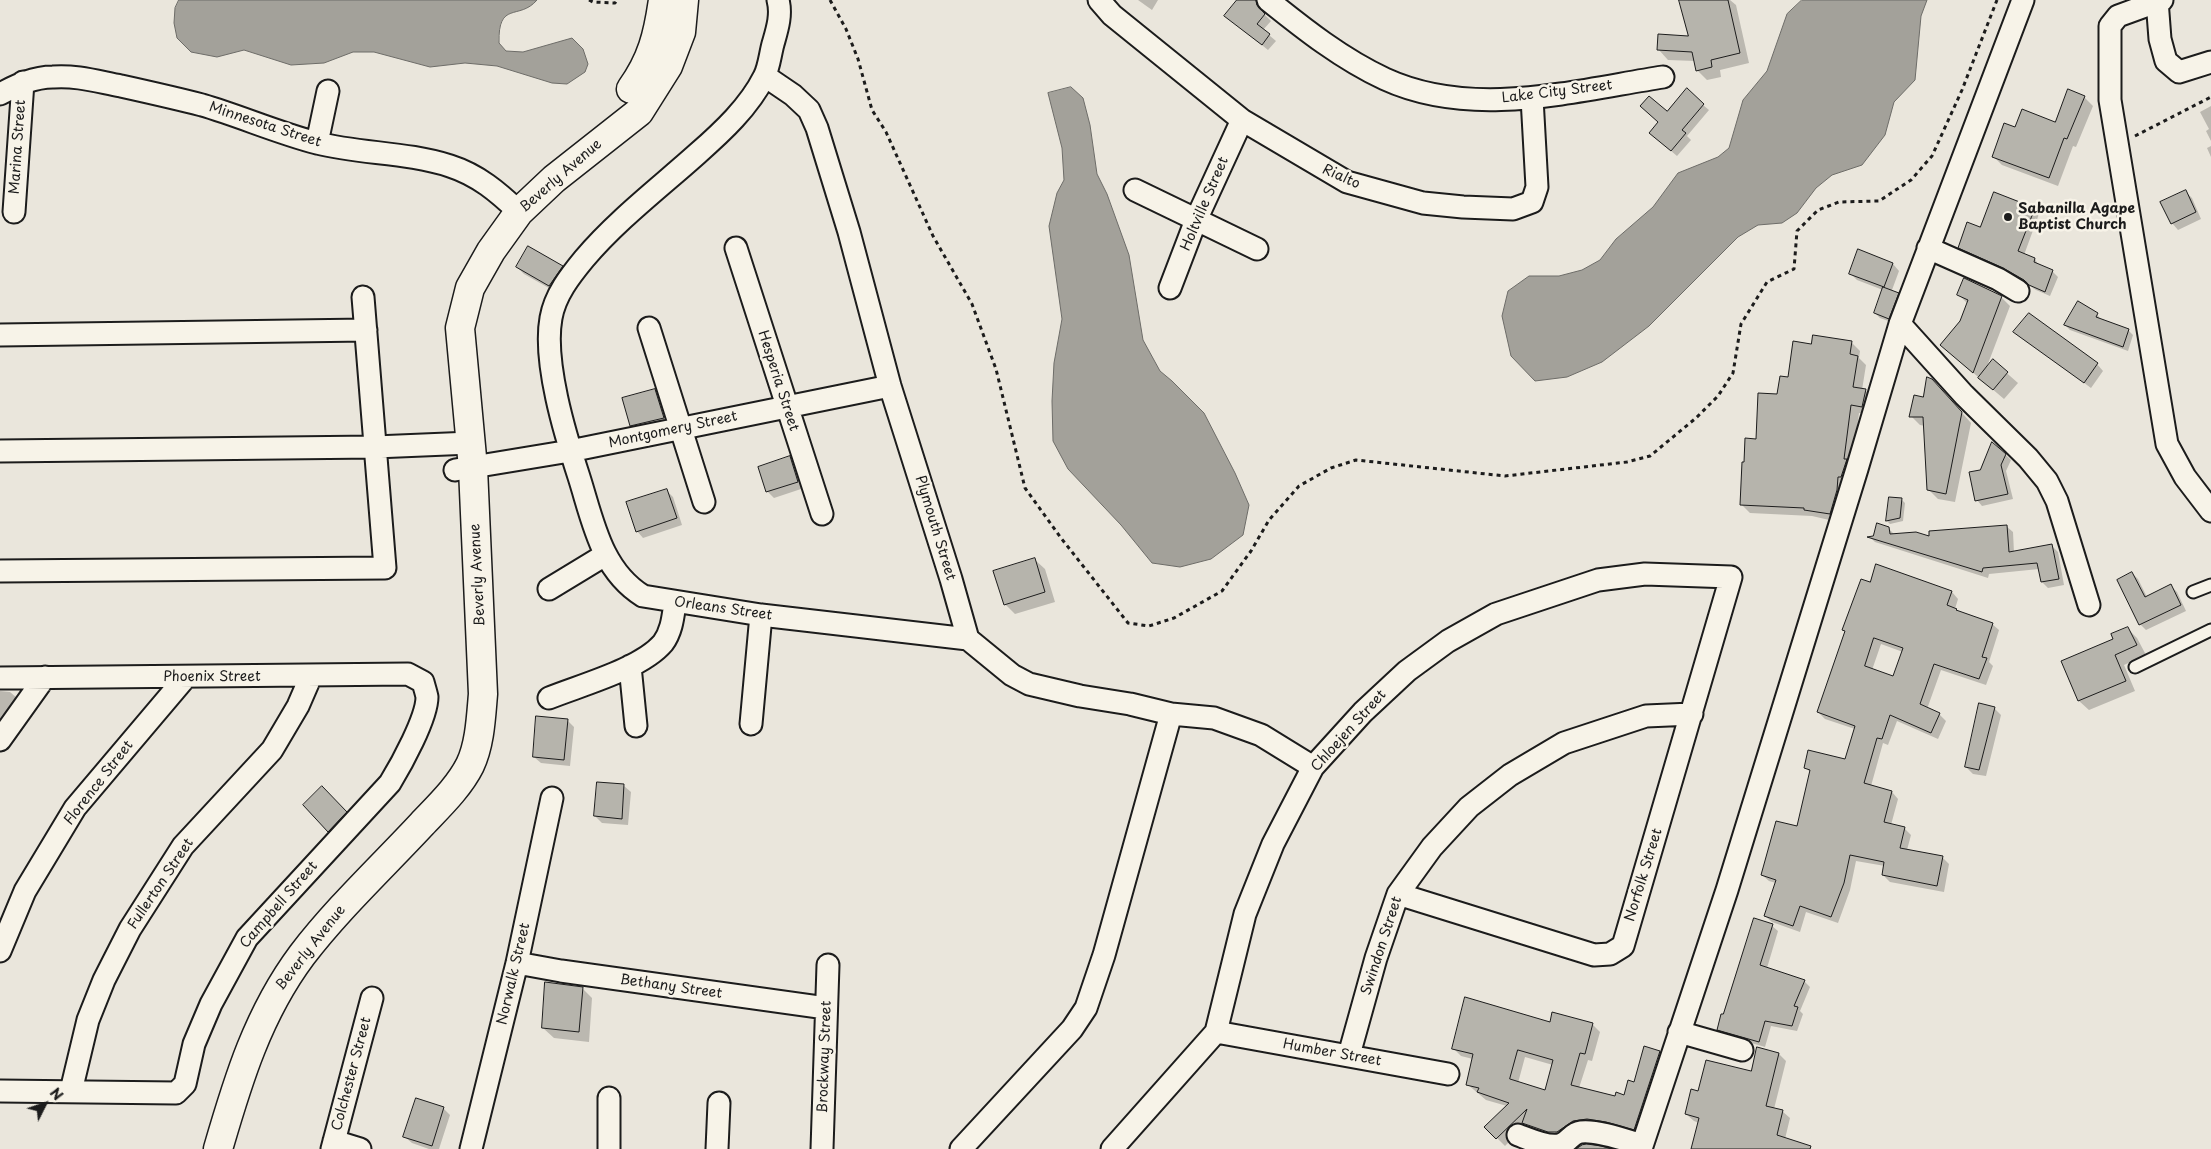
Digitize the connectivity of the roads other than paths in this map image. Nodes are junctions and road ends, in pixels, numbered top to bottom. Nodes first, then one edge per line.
1 (663, 0) edge
2 (684, 0) edge
3 (778, 0) edge
4 (1099, 0) edge
5 (1268, 0) edge
6 (2023, 0) edge
7 (2159, 0) edge
8 (2211, 62) edge
9 (765, 76) junction
10 (1662, 77) dead end
11 (23, 82) junction
12 (328, 91) dead end
13 (0, 94) edge
14 (1532, 98) junction
15 (1242, 120) junction
16 (317, 143) junction
17 (1135, 190) dead end
18 (513, 206) junction
19 (14, 212) dead end
20 (1196, 220) junction
21 (736, 248) dead end
22 (1928, 248) junction
23 (1257, 249) dead end
24 (1170, 288) dead end
25 (2018, 292) dead end
26 (363, 297) dead end
27 (1900, 324) junction
28 (648, 328) dead end
29 (366, 330) junction
30 (0, 335) edge
31 (890, 386) junction
32 (786, 406) junction
33 (680, 429) junction
34 (375, 446) junction
35 (0, 451) edge
36 (570, 451) junction
37 (463, 456) junction
38 (704, 502) dead end
39 (2211, 511) edge
40 (822, 514) dead end
41 (605, 555) junction
42 (0, 571) edge
43 (1731, 577) joint
44 (2211, 585) edge
45 (549, 588) dead end
46 (2193, 592) dead end
47 (675, 603) junction
48 (2089, 605) dead end
49 (761, 615) junction
50 (2211, 630) edge
51 (968, 639) junction
52 (630, 666) junction
53 (2135, 667) dead end
54 (311, 676) junction
55 (45, 677) junction
56 (0, 678) edge
57 (185, 678) junction
58 (423, 682) joint
59 (549, 698) dead end
60 (1171, 714) junction
61 (1692, 714) junction
62 (751, 724) dead end
63 (636, 726) dead end
64 (0, 740) edge
65 (1313, 768) junction
66 (552, 798) dead end
67 (1398, 894) junction
68 (0, 951) edge
69 (517, 963) junction
70 (828, 965) dead end
71 (372, 998) dead end
72 (826, 1008) junction
73 (1216, 1032) junction
74 (1679, 1032) junction
75 (1742, 1050) dead end
76 (1349, 1055) junction
77 (1448, 1074) dead end
78 (0, 1091) edge
79 (71, 1091) junction
80 (609, 1098) dead end
81 (719, 1103) dead end
82 (1518, 1135) dead end
83 (333, 1145) edge
84 (1641, 1147) edge
85 (200, 1149) edge
86 (218, 1149) edge
87 (360, 1149) edge
88 (471, 1149) edge
89 (609, 1149) edge
90 (717, 1149) edge
91 (822, 1149) edge
92 (961, 1149) edge
93 (1112, 1149) edge

1 - 18 street, Beverly Avenue
2 - 18 street, Beverly Avenue
3 - 9 street
4 - 15 street, Rialto
5 - 14 street, Lake City Street
6 - 22 street
7 - 8 street
7 - 39 street
9 - 31 street, Plymouth Street
9 - 36 street, Orleans Street
10 - 14 street, Lake City Street
11 - 13 street, Minnesota Street
11 - 16 street, Minnesota Street
11 - 19 street, Marina Street
12 - 16 street
14 - 15 street, Rialto
15 - 20 street, Holtville Street
16 - 18 street, Minnesota Street
17 - 20 street
18 - 37 street, Beverly Avenue
20 - 23 street
20 - 24 street, Holtville Street
21 - 32 street, Hesperia Street
22 - 25 street
22 - 27 street
26 - 29 street
27 - 48 street
27 - 74 street
28 - 33 street
29 - 30 street
29 - 34 street
31 - 32 street, Montgomery Street
31 - 51 street, Plymouth Street
32 - 33 street, Montgomery Street
32 - 40 street, Hesperia Street
33 - 36 street, Montgomery Street
33 - 38 street
34 - 35 street, Montgomery Street
34 - 37 street, Montgomery Street
34 - 42 street
36 - 37 street, Montgomery Street
36 - 41 street, Orleans Street
37 - 85 street, Beverly Avenue
37 - 86 street, Beverly Avenue
41 - 45 street
41 - 47 street, Orleans Street
43 - 61 street, Norfolk Street
43 - 65 street, Chloejen Street
44 - 46 lane
47 - 49 street, Orleans Street
47 - 52 street
49 - 51 street, Orleans Street
49 - 62 street
50 - 53 lane
51 - 60 street
52 - 59 street
52 - 63 street
54 - 57 street, Phoenix Street
54 - 58 street, Phoenix Street
54 - 79 street, Fullerton Street
55 - 56 street, Phoenix Street
55 - 57 street, Phoenix Street
55 - 64 street
57 - 68 street, Florence Street
58 - 79 street, Campbell Street
60 - 65 street
60 - 92 street
61 - 67 street, Swindon Street
61 - 67 street, Norfolk Street
65 - 73 street, Chloejen Street
66 - 69 street, Norwalk Street
67 - 76 street, Swindon Street
69 - 72 street, Bethany Street
69 - 88 street, Norwalk Street
70 - 72 street, Brockway Street
71 - 83 street, Colchester Street
72 - 91 street, Brockway Street
73 - 76 street, Humber Street
73 - 93 street, Chloejen Street
74 - 75 street
74 - 84 street
76 - 77 street, Humber Street
78 - 79 street, Campbell Street
80 - 89 street
81 - 90 street
82 - 84 street
83 - 87 street

